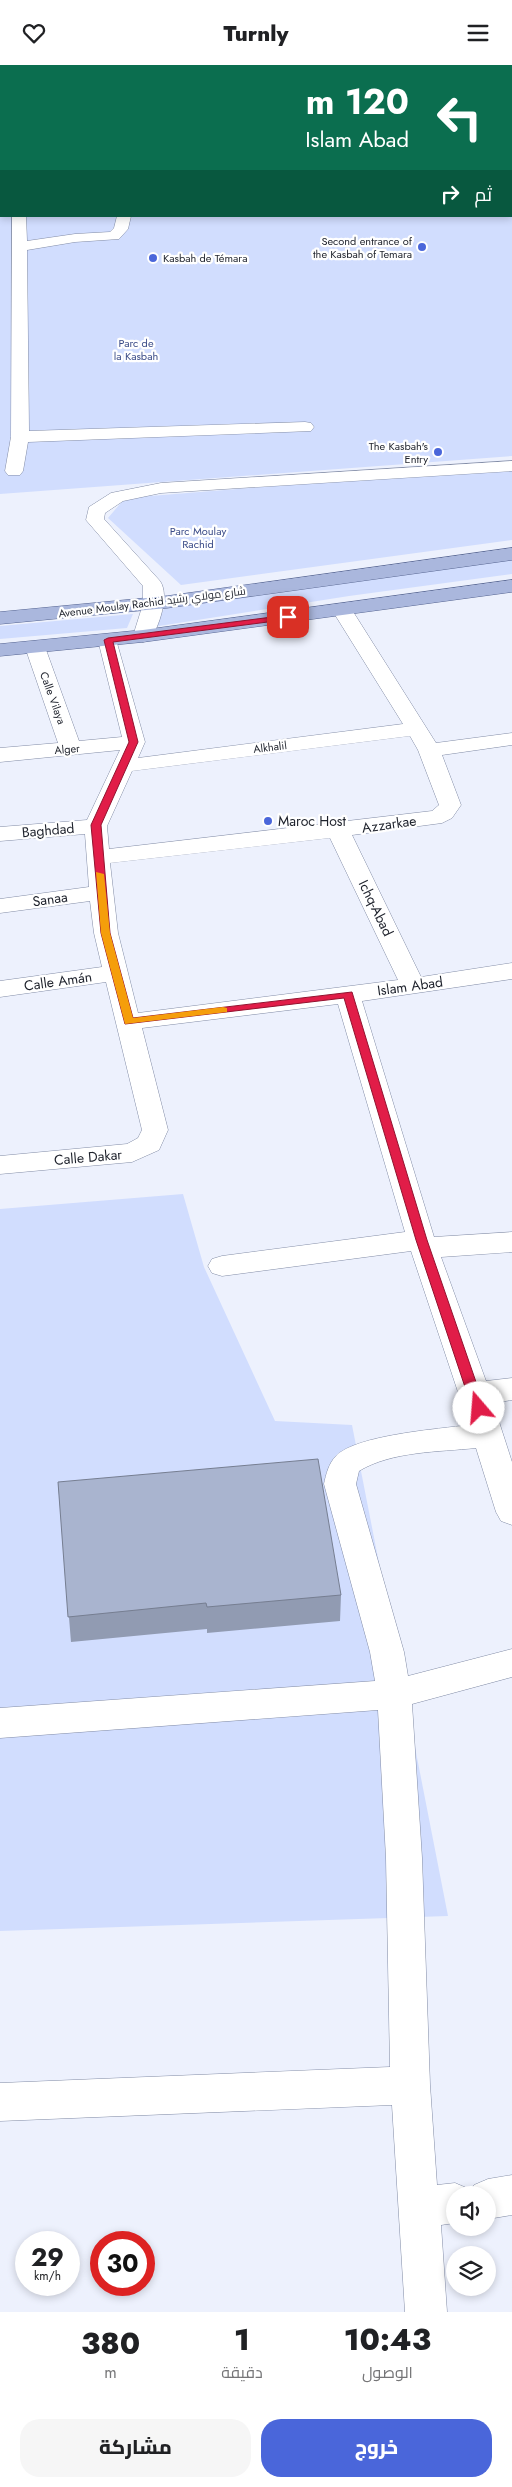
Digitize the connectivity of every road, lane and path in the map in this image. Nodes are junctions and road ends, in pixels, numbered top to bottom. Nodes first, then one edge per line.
1 (19, 217) edge
2 (124, 217) edge
3 (18, 247) junction
4 (19, 282) junction
5 (0, 283) edge
6 (305, 427) dead end
7 (20, 437) junction
8 (512, 466) edge
9 (14, 471) dead end
10 (512, 555) edge
11 (512, 585) edge
12 (153, 604) junction
13 (342, 610) junction
14 (0, 619) edge
15 (143, 636) junction
16 (108, 640) junction
17 (35, 647) junction
18 (0, 650) edge
19 (417, 729) junction
20 (512, 739) edge
21 (134, 742) junction
22 (71, 748) junction
23 (428, 750) junction
24 (0, 755) edge
25 (123, 766) junction
26 (96, 825) junction
27 (338, 831) junction
28 (0, 834) edge
29 (98, 857) junction
30 (101, 892) junction
31 (0, 906) edge
32 (512, 972) edge
33 (116, 973) junction
34 (413, 985) junction
35 (0, 989) edge
36 (348, 995) junction
37 (129, 1022) junction
38 (0, 1165) edge
39 (512, 1242) edge
40 (423, 1244) junction
41 (222, 1266) dead end
42 (512, 1389) edge
43 (475, 1394) junction
44 (487, 1435) junction
45 (512, 1511) edge
46 (512, 1663) edge
47 (394, 1694) junction
48 (0, 1723) edge
49 (410, 2085) junction
50 (0, 2102) edge
51 (512, 2195) edge
52 (496, 2198) edge
53 (437, 2206) edge
54 (426, 2312) edge

1 - 3 street
2 - 3 street
3 - 4 street
4 - 5 street
4 - 7 street
6 - 7 street
7 - 9 street
8 - 12 street
10 - 12 main road, Avenue Moulay Rachid شارع مولاي رشيد
11 - 13 main road
12 - 14 main road, Avenue Moulay Rachid شارع مولاي رشيد
12 - 15 street
13 - 15 main road
13 - 19 street, Azzarkae
15 - 16 main road
16 - 17 main road
16 - 21 street
17 - 18 main road
17 - 22 street, Calle Vilaya
19 - 23 street, Azzarkae
19 - 25 street, Alkhalil
20 - 23 street
21 - 22 street, Alger
21 - 25 street
22 - 24 street, Alger
23 - 27 street, Azzarkae
25 - 26 street
26 - 28 street, Baghdad
26 - 29 street
27 - 29 street, Azzarkae
27 - 34 street, Ichq-Abad
29 - 30 street
30 - 31 street, Sanaa
30 - 33 street
32 - 34 street, Islam Abad
33 - 35 street, Calle Amán
33 - 37 street
34 - 36 street, Islam Abad
36 - 37 street, Islam Abad
36 - 40 street
37 - 38 street, Calle Dakar
39 - 40 street
40 - 41 street
40 - 43 street
42 - 43 street
43 - 44 street
44 - 45 street
44 - 47 street
46 - 47 street
47 - 48 street
47 - 49 street
49 - 50 street
49 - 53 street
51 - 52 street
53 - 54 street

